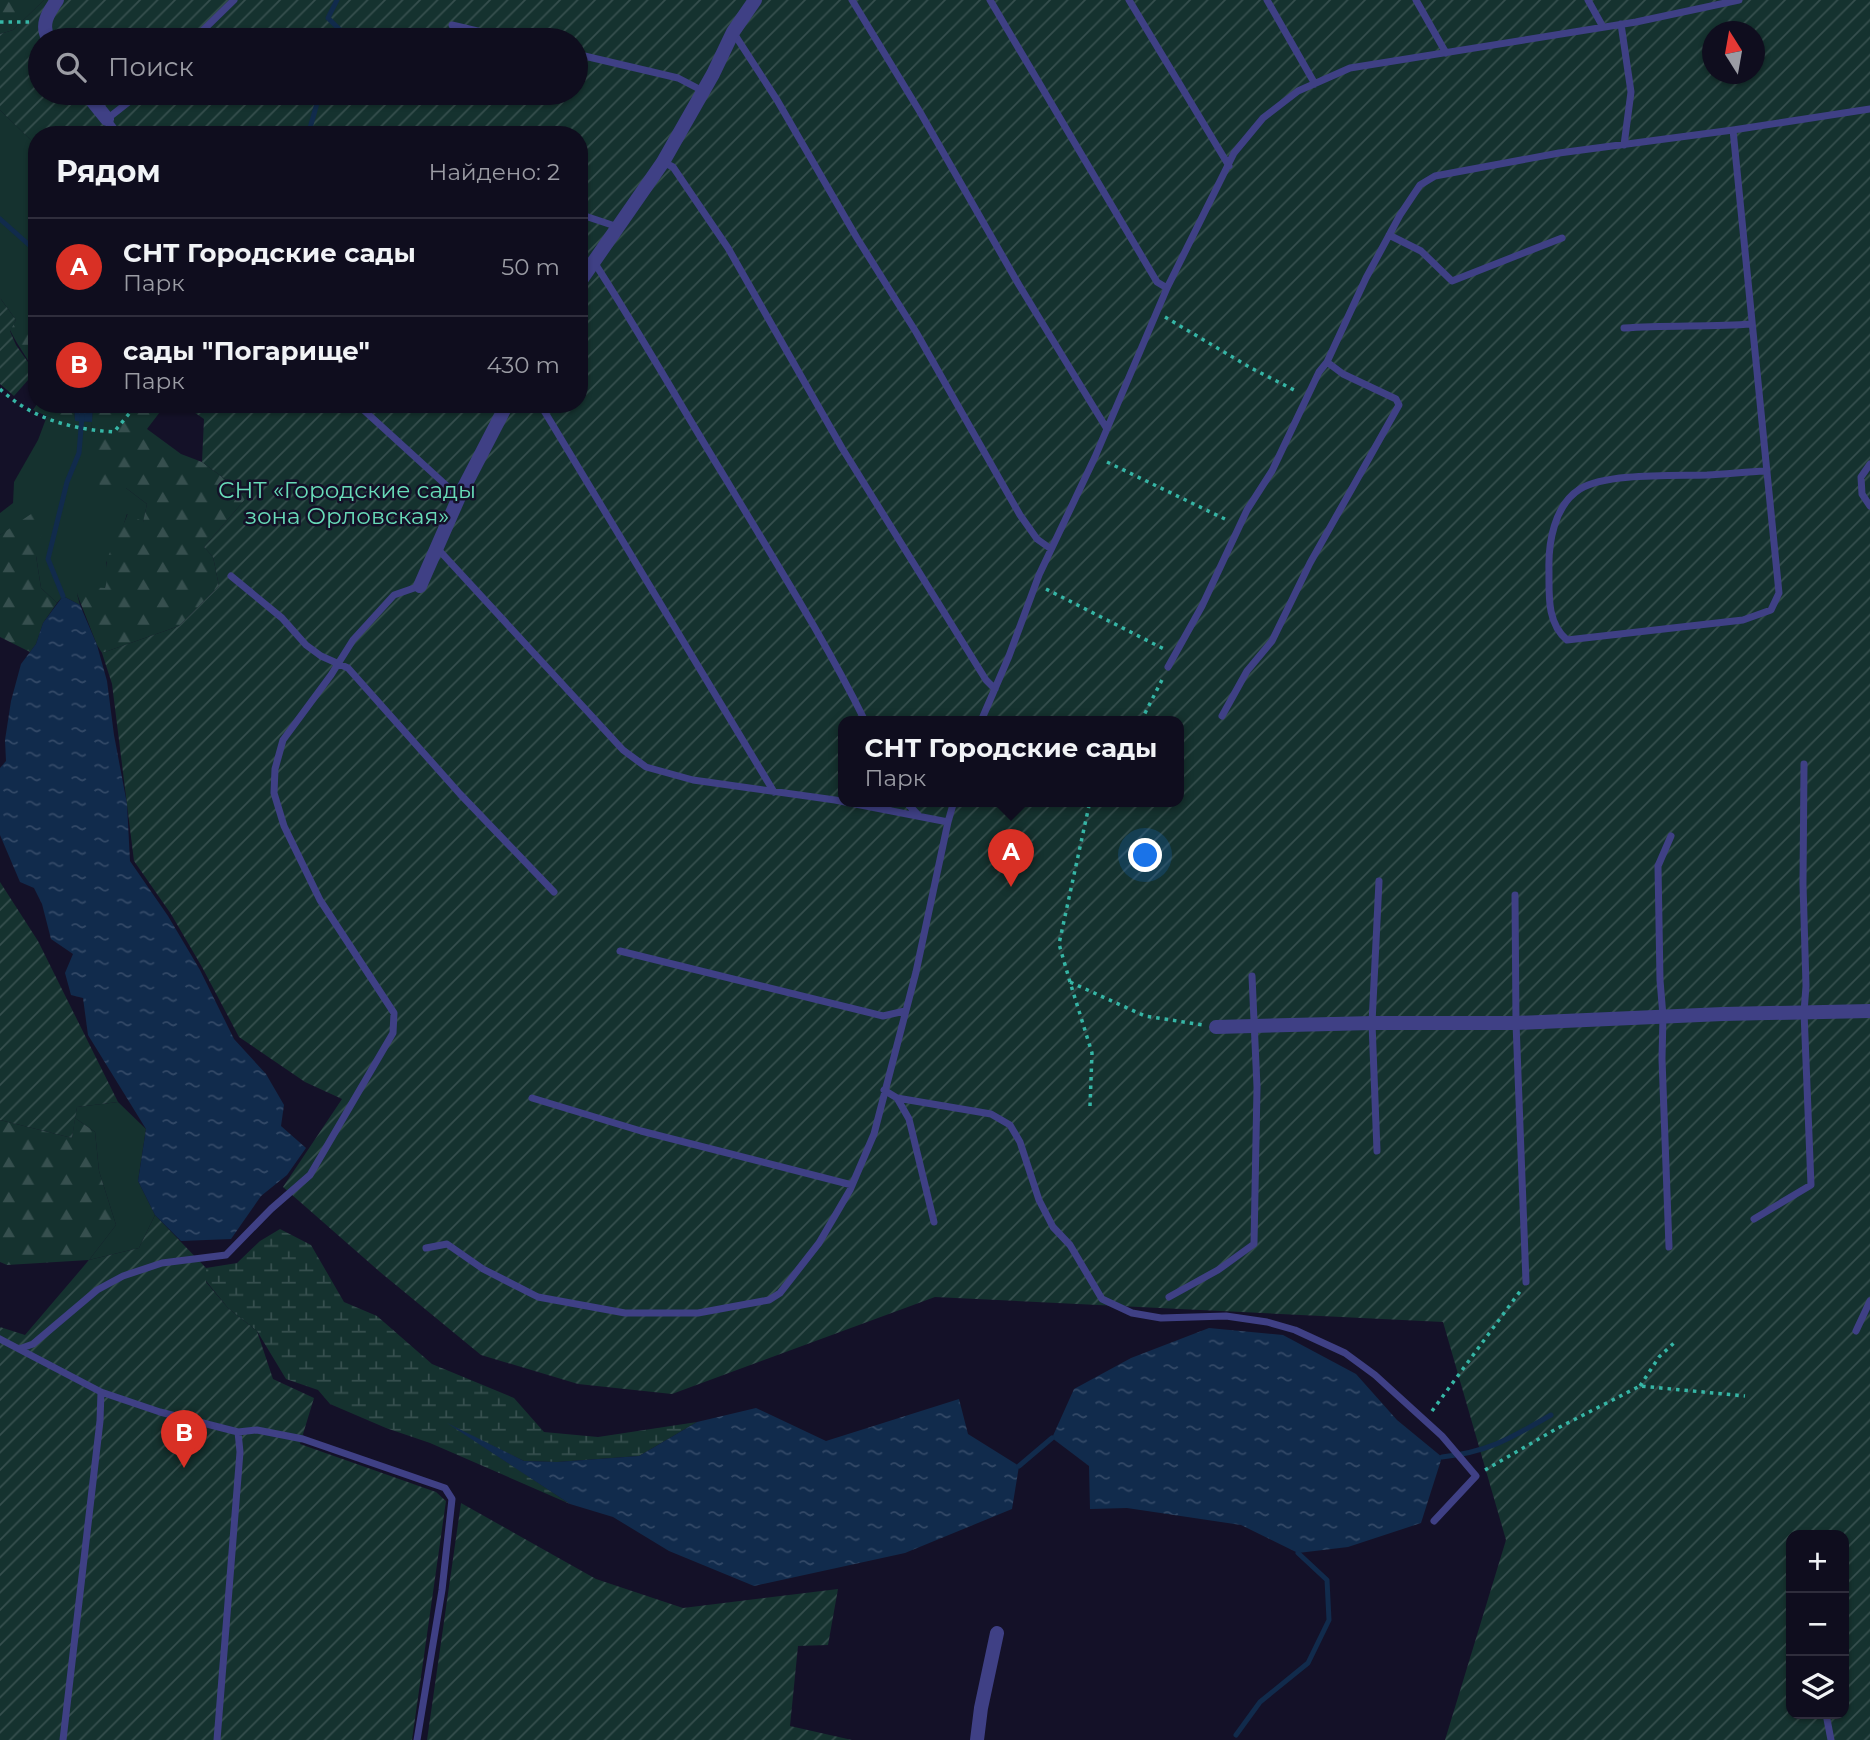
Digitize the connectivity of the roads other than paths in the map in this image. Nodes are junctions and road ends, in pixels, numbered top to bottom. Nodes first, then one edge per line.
1 (57, 0) edge
2 (234, 0) edge
3 (755, 0) edge
4 (852, 0) edge
5 (990, 0) edge
6 (1129, 0) edge
7 (1267, 0) edge
8 (1416, 0) edge
9 (1588, 0) edge
10 (1739, 0) edge
11 (1621, 24) junction
12 (452, 25) dead end
13 (1603, 27) junction
14 (45, 28) edge
15 (205, 28) edge
16 (465, 28) edge
17 (733, 32) junction
18 (1446, 53) junction
19 (588, 57) edge
20 (1315, 83) junction
21 (703, 91) junction
22 (96, 105) edge
23 (125, 105) edge
24 (1870, 109) edge
25 (107, 119) junction
26 (112, 126) edge
27 (1733, 130) junction
28 (1624, 145) junction
29 (663, 162) junction
30 (1229, 166) junction
31 (588, 217) edge
32 (618, 227) junction
33 (1389, 235) junction
34 (1563, 237) dead end
35 (594, 262) junction
36 (588, 270) edge
37 (1167, 288) junction
38 (1752, 324) junction
39 (1624, 328) dead end
40 (1327, 362) junction
41 (367, 413) edge
42 (502, 413) edge
43 (545, 413) edge
44 (1107, 429) junction
45 (1870, 464) edge
46 (1765, 471) junction
47 (459, 497) junction
48 (1870, 506) edge
49 (436, 548) junction
50 (1051, 549) junction
51 (231, 576) dead end
52 (420, 586) joint
53 (338, 665) junction
54 (1168, 667) road end
55 (995, 689) junction
56 (863, 716) edge
57 (983, 716) edge
58 (1222, 716) dead end
59 (1804, 764) dead end
60 (774, 792) junction
61 (838, 803) edge
62 (865, 807) edge
63 (911, 807) edge
64 (952, 807) edge
65 (919, 816) junction
66 (948, 822) junction
67 (1671, 836) dead end
68 (1379, 881) dead end
69 (554, 892) dead end
70 (1515, 895) dead end
71 (620, 951) dead end
72 (1252, 976) dead end
73 (1870, 1011) edge
74 (905, 1012) junction
75 (1804, 1012) junction
76 (1663, 1016) junction
77 (1373, 1023) junction
78 (1516, 1023) junction
79 (1253, 1026) junction
80 (1216, 1027) road end
81 (884, 1090) junction
82 (532, 1098) dead end
83 (897, 1098) junction
84 (1377, 1151) dead end
85 (852, 1185) junction
86 (1754, 1219) dead end
87 (934, 1222) dead end
88 (1669, 1247) dead end
89 (426, 1248) dead end
90 (1526, 1282) road end
91 (1169, 1297) dead end
92 (1870, 1301) edge
93 (1856, 1331) dead end
94 (0, 1339) edge
95 (19, 1349) junction
96 (101, 1392) junction
97 (238, 1432) junction
98 (1434, 1521) dead end
99 (997, 1633) dead end
100 (1827, 1719) edge
101 (63, 1740) edge
102 (217, 1740) edge
103 (417, 1740) edge
104 (977, 1740) edge
105 (1830, 1740) edge

1 - 14 street
2 - 15 lane
3 - 17 street
4 - 44 lane
5 - 37 lane
6 - 30 lane
7 - 20 lane
8 - 18 lane
9 - 13 lane
10 - 11 lane
11 - 13 lane
11 - 28 lane
12 - 16 lane
13 - 18 lane
17 - 21 street
17 - 50 lane
18 - 20 lane
19 - 21 lane
20 - 30 lane
21 - 29 street
22 - 25 street
23 - 25 lane
24 - 27 lane
25 - 26 lane
27 - 28 lane
27 - 38 lane
28 - 33 lane
29 - 32 street
29 - 55 lane
30 - 37 lane
31 - 32 lane
32 - 35 street
33 - 34 lane
33 - 40 lane
35 - 36 street
35 - 56 lane
37 - 44 lane
38 - 39 lane
38 - 46 lane
40 - 54 lane
40 - 58 lane
41 - 47 lane
42 - 47 street
43 - 60 lane
44 - 50 lane
45 - 48 lane
46 - 46 lane
47 - 49 street
49 - 52 street
49 - 60 lane
50 - 55 lane
51 - 53 lane
52 - 53 lane
53 - 69 lane
53 - 95 lane
55 - 57 lane
59 - 75 lane
60 - 61 lane
62 - 65 lane
63 - 65 lane
64 - 66 lane
65 - 66 lane
66 - 74 lane
67 - 76 lane
68 - 77 lane
70 - 78 lane
71 - 74 lane
72 - 79 lane
73 - 75 street
74 - 81 lane
75 - 76 street
75 - 86 lane
76 - 78 street
76 - 88 lane
77 - 78 street
77 - 79 street
77 - 84 lane
78 - 90 lane
79 - 80 street
79 - 91 lane
81 - 83 lane
81 - 85 lane
82 - 85 lane
83 - 87 lane
83 - 98 lane
85 - 89 lane
92 - 93 lane
94 - 95 lane
95 - 96 lane
96 - 97 lane
96 - 101 lane
97 - 102 lane
97 - 103 lane
99 - 104 street
100 - 105 lane

